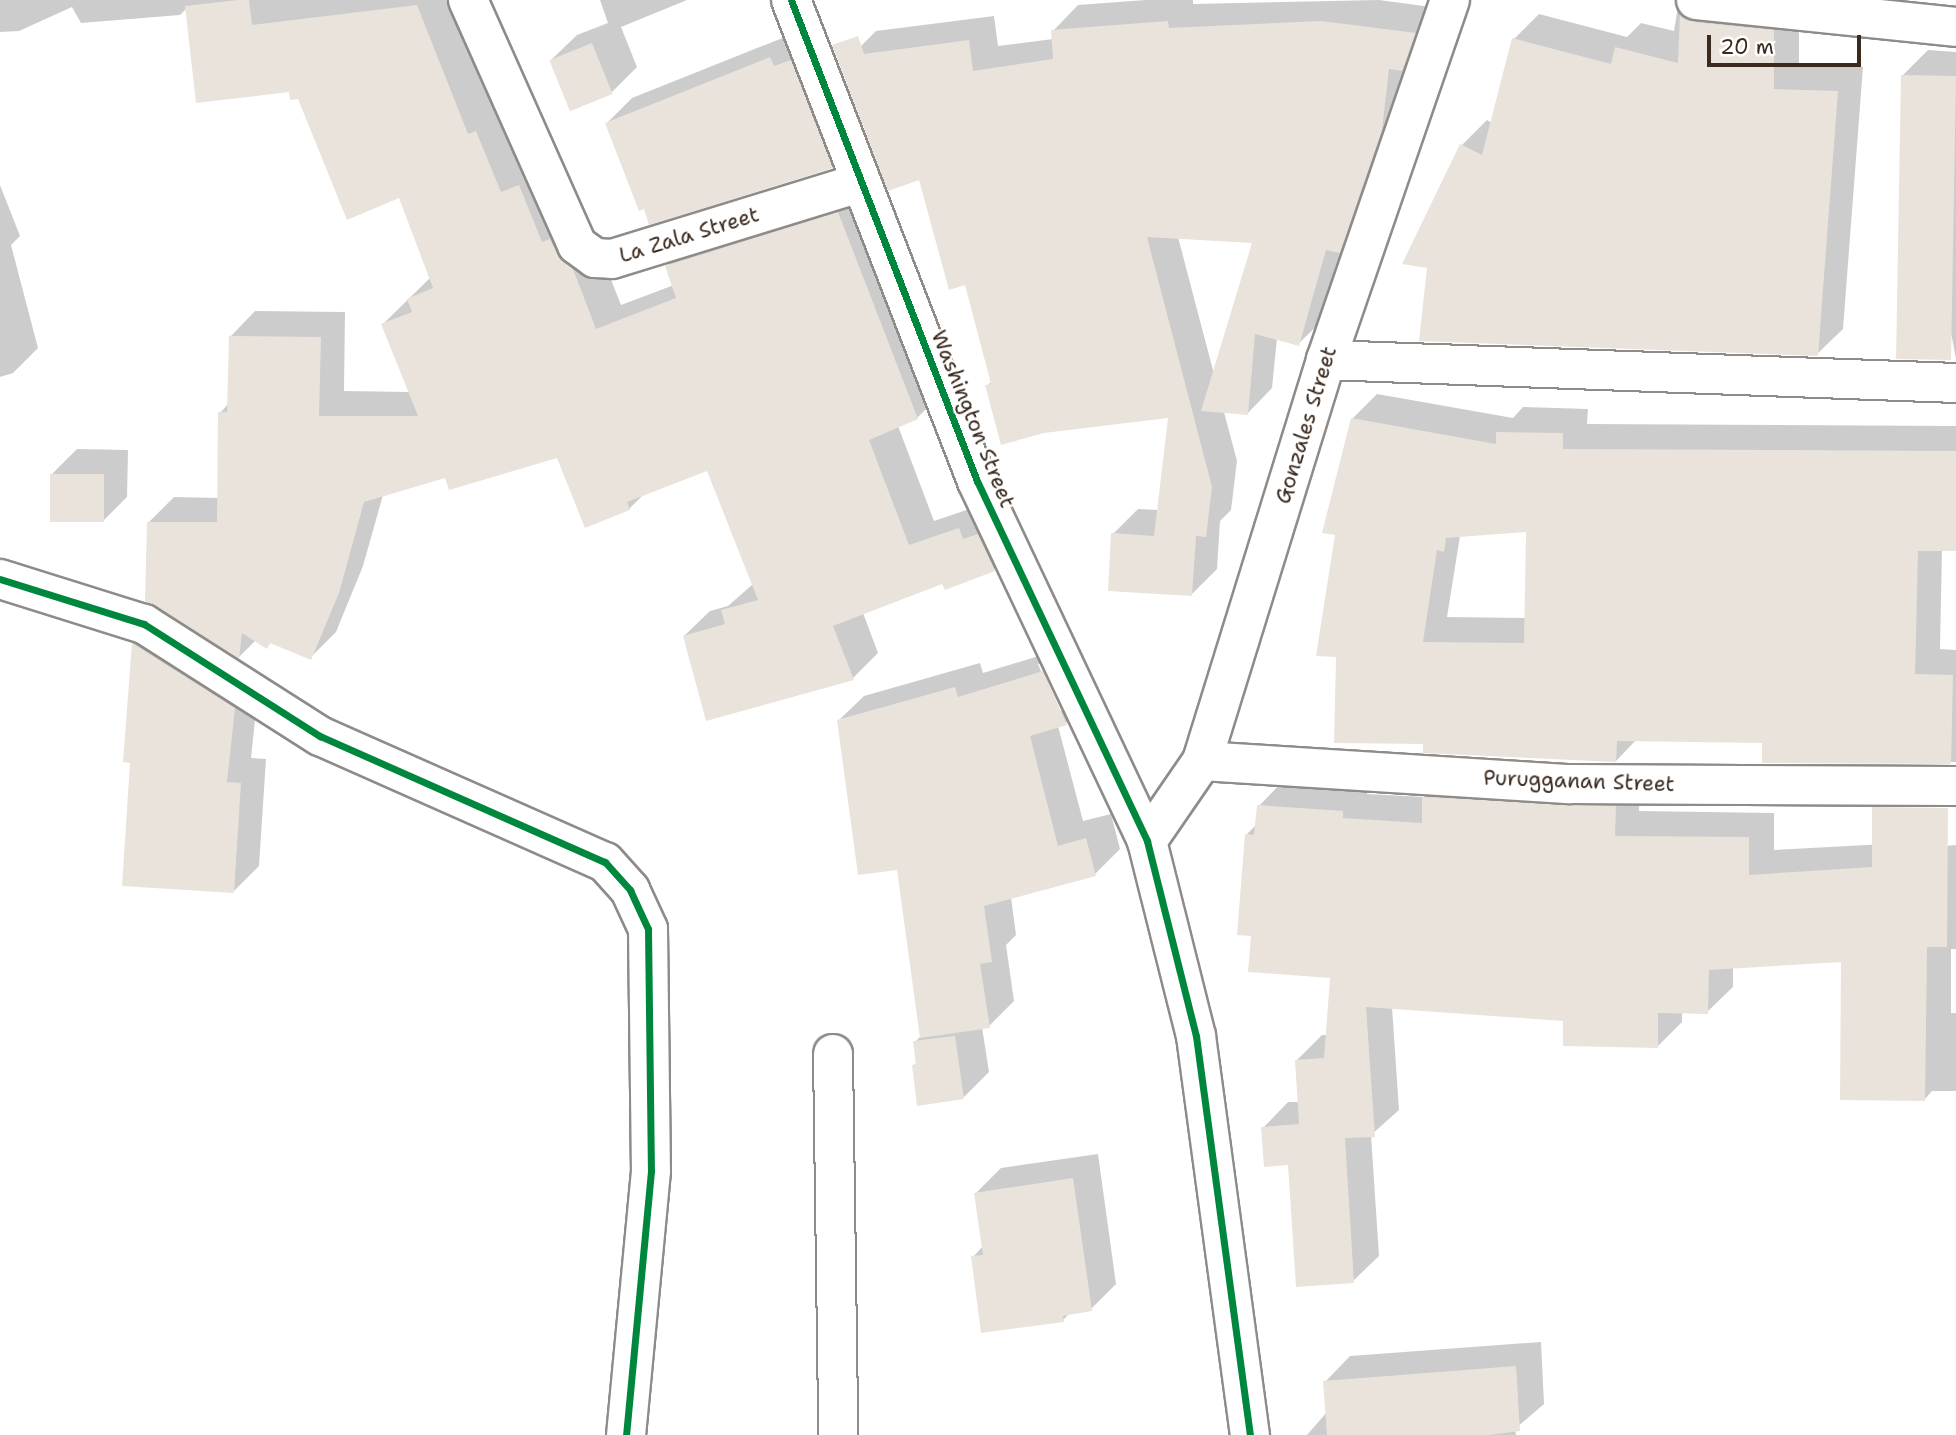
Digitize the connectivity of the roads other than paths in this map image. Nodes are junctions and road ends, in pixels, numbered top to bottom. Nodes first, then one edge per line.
1 (468, 0) edge
2 (791, 0) edge
3 (1450, 0) edge
4 (1696, 0) edge
5 (1956, 27) edge
6 (859, 183) junction
7 (1326, 360) junction
8 (1956, 383) edge
9 (0, 579) edge
10 (1202, 761) junction
11 (1956, 786) edge
12 (1147, 841) junction
13 (832, 1054) dead end
14 (626, 1435) edge
15 (838, 1435) edge
16 (1250, 1435) edge

1 - 6 street, La Zala Street
2 - 6 street, Washington Street
3 - 7 street, Gonzales Street
4 - 5 street
6 - 12 street, Washington Street
7 - 8 street
7 - 10 street, Gonzales Street
9 - 14 street
10 - 11 street, Purugganan Street
10 - 12 street, Gonzales Street
12 - 16 street, Washington Street
13 - 15 street

